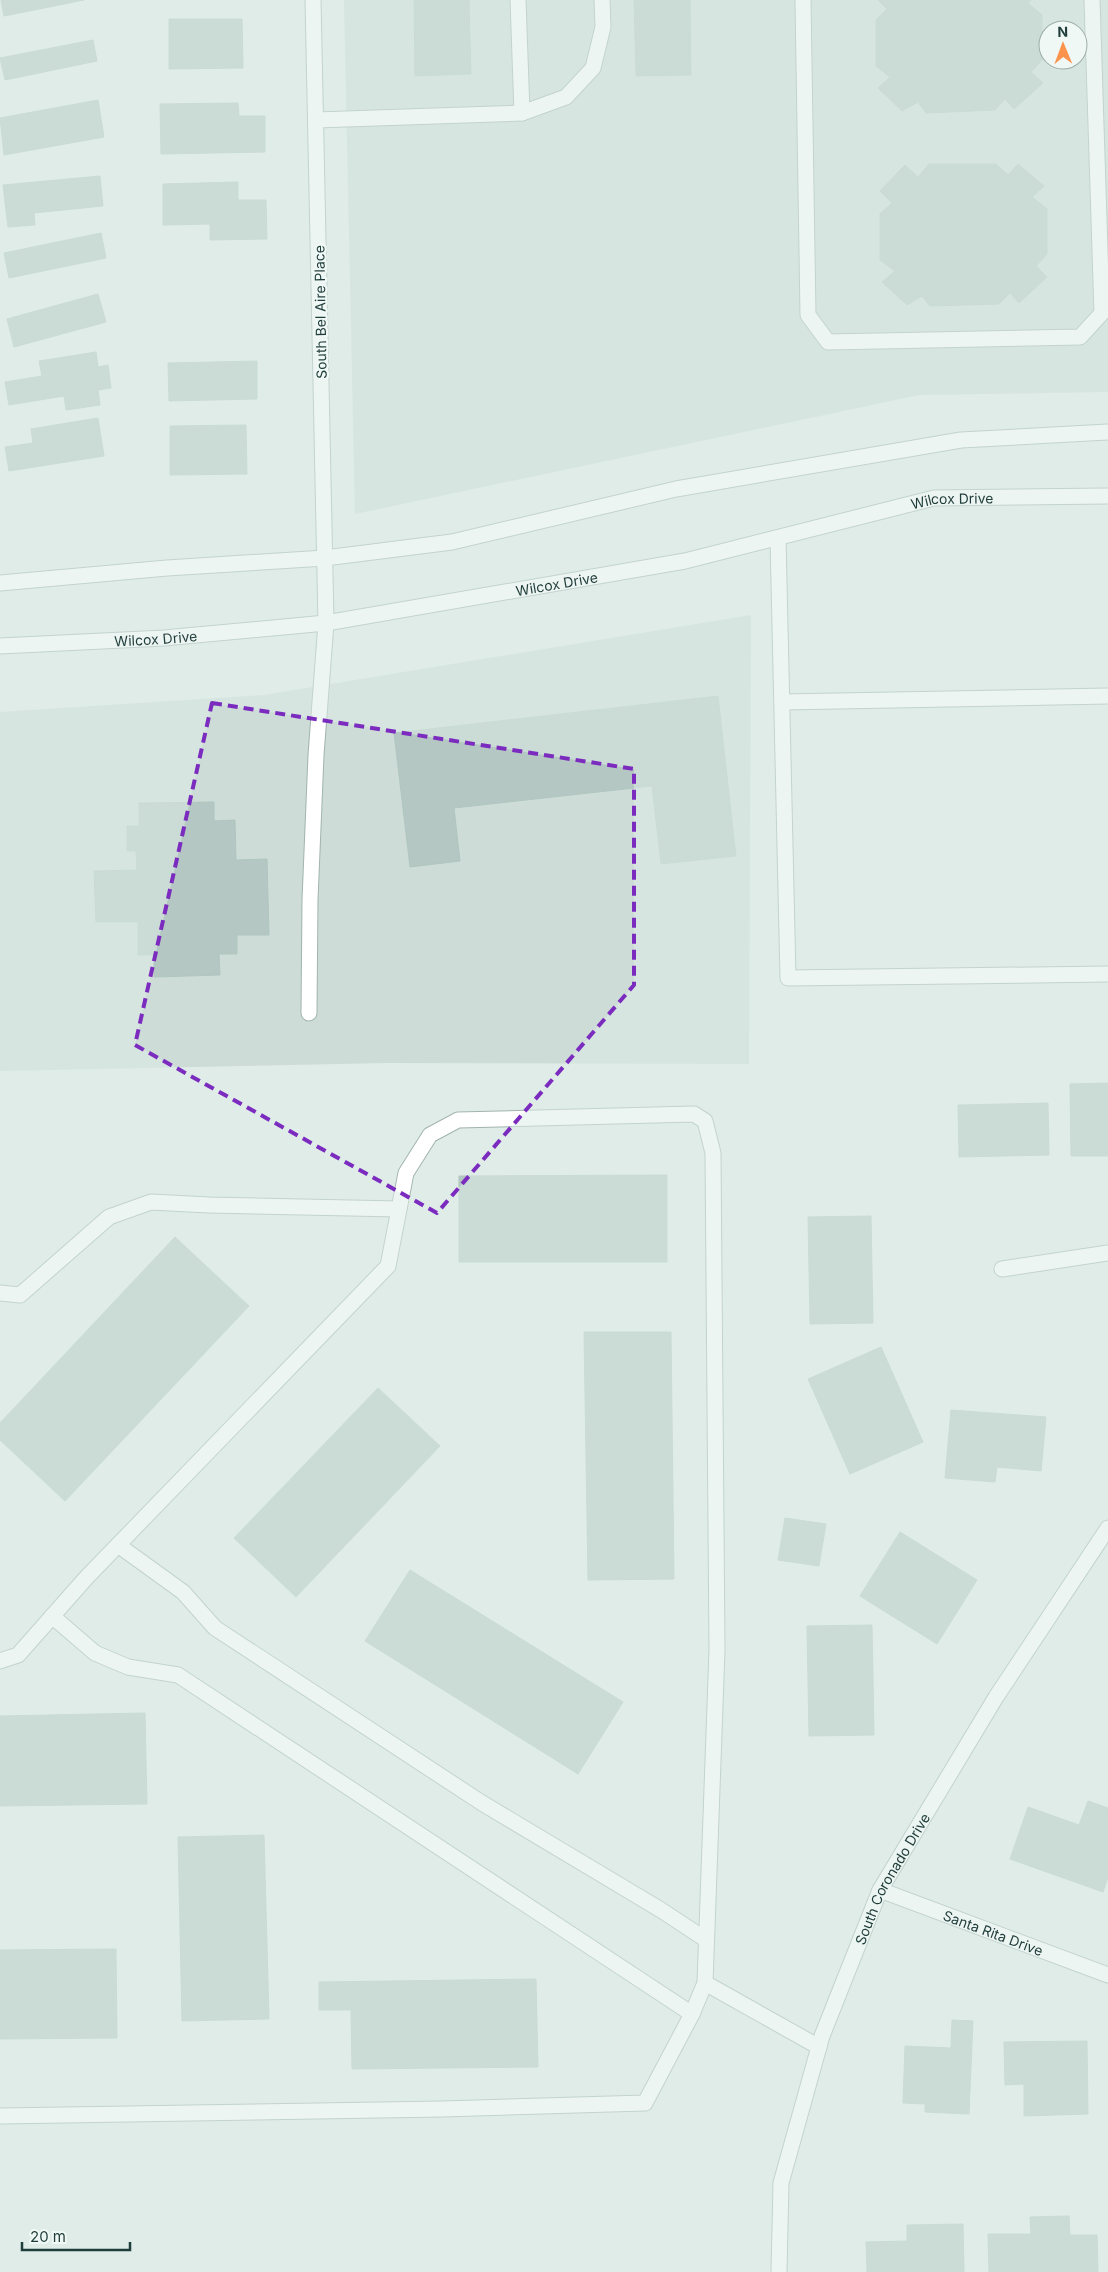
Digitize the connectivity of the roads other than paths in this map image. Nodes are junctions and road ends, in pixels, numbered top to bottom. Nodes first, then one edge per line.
1 (313, 0) edge
2 (518, 0) edge
3 (602, 0) edge
4 (803, 0) edge
5 (1092, 0) edge
6 (522, 113) junction
7 (316, 120) junction
8 (1108, 432) edge
9 (1108, 496) edge
10 (778, 538) junction
11 (325, 558) junction
12 (0, 583) edge
13 (326, 624) junction
14 (0, 646) edge
15 (1108, 696) edge
16 (782, 702) junction
17 (1108, 974) edge
18 (308, 1013) dead end
19 (399, 1209) junction
20 (1108, 1253) edge
21 (1002, 1270) dead end
22 (0, 1293) edge
23 (1108, 1528) edge
24 (118, 1545) junction
25 (52, 1616) junction
26 (0, 1661) edge
27 (880, 1890) junction
28 (705, 1939) junction
29 (1108, 1976) edge
30 (705, 1983) junction
31 (692, 2014) junction
32 (819, 2047) junction
33 (0, 2116) edge
34 (779, 2272) edge

1 - 7 street, South Bel Aire Place
2 - 6 street
3 - 6 street
4 - 5 street
6 - 7 street
7 - 11 street, South Bel Aire Place
8 - 11 street
9 - 10 street, Wilcox Drive
10 - 13 street, Wilcox Drive
10 - 16 street
11 - 12 street
11 - 13 street, South Bel Aire Place
13 - 14 street, Wilcox Drive
13 - 18 street, South Bel Aire Place
15 - 16 street
16 - 17 street
19 - 22 street
19 - 24 street
19 - 28 street
20 - 21 street
23 - 27 street, South Coronado Drive
24 - 25 street
24 - 28 street
25 - 26 street
25 - 31 street
27 - 29 street, Santa Rita Drive
27 - 32 street, South Coronado Drive
28 - 30 street
30 - 31 street
30 - 32 street
31 - 33 street
32 - 34 street, South Coronado Drive

